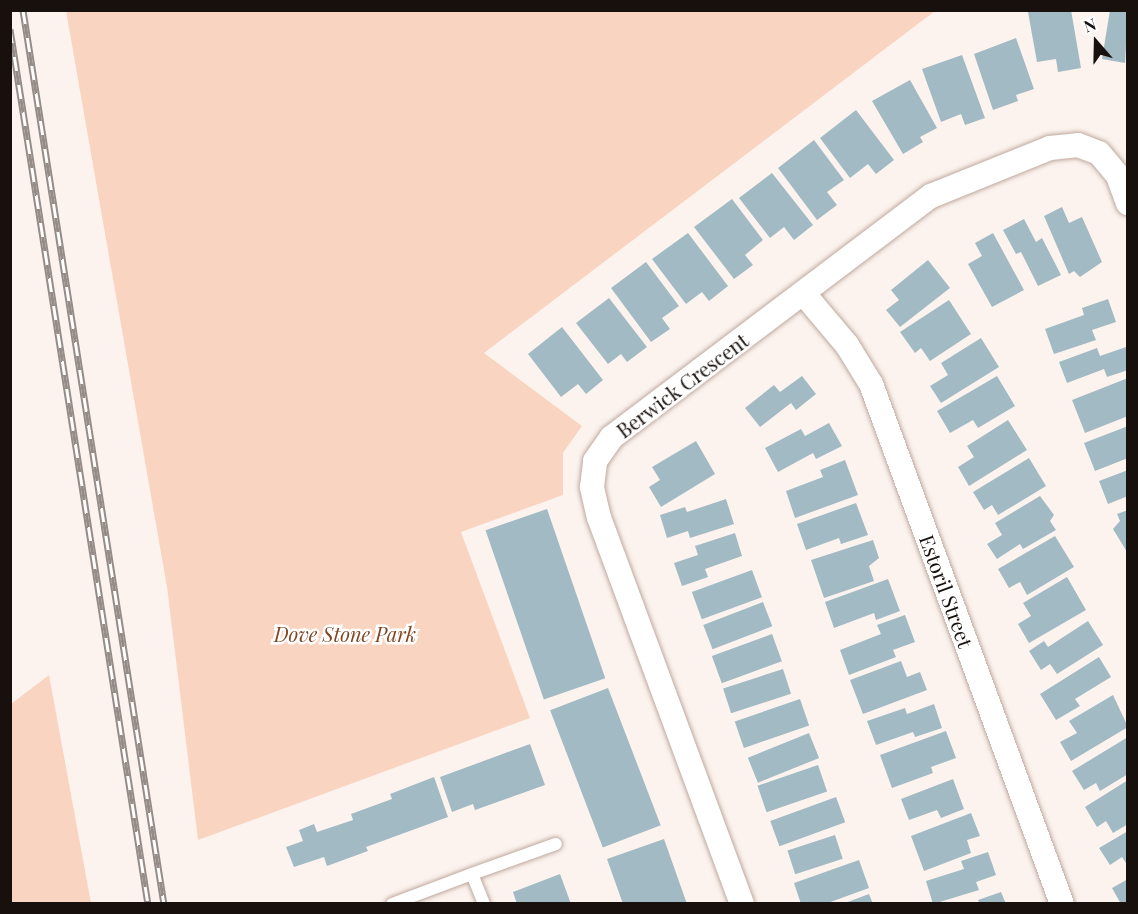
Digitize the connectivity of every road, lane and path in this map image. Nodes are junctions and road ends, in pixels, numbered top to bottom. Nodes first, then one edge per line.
1 (1128, 203) edge
2 (804, 294) junction
3 (556, 844) dead end
4 (472, 874) junction
5 (392, 903) edge
6 (484, 903) edge
7 (742, 903) edge
8 (1062, 903) edge

1 - 2 street, Berwick Crescent
2 - 7 street, Berwick Crescent
2 - 8 street, Estoril Street
3 - 4 lane
4 - 5 lane
4 - 6 lane

